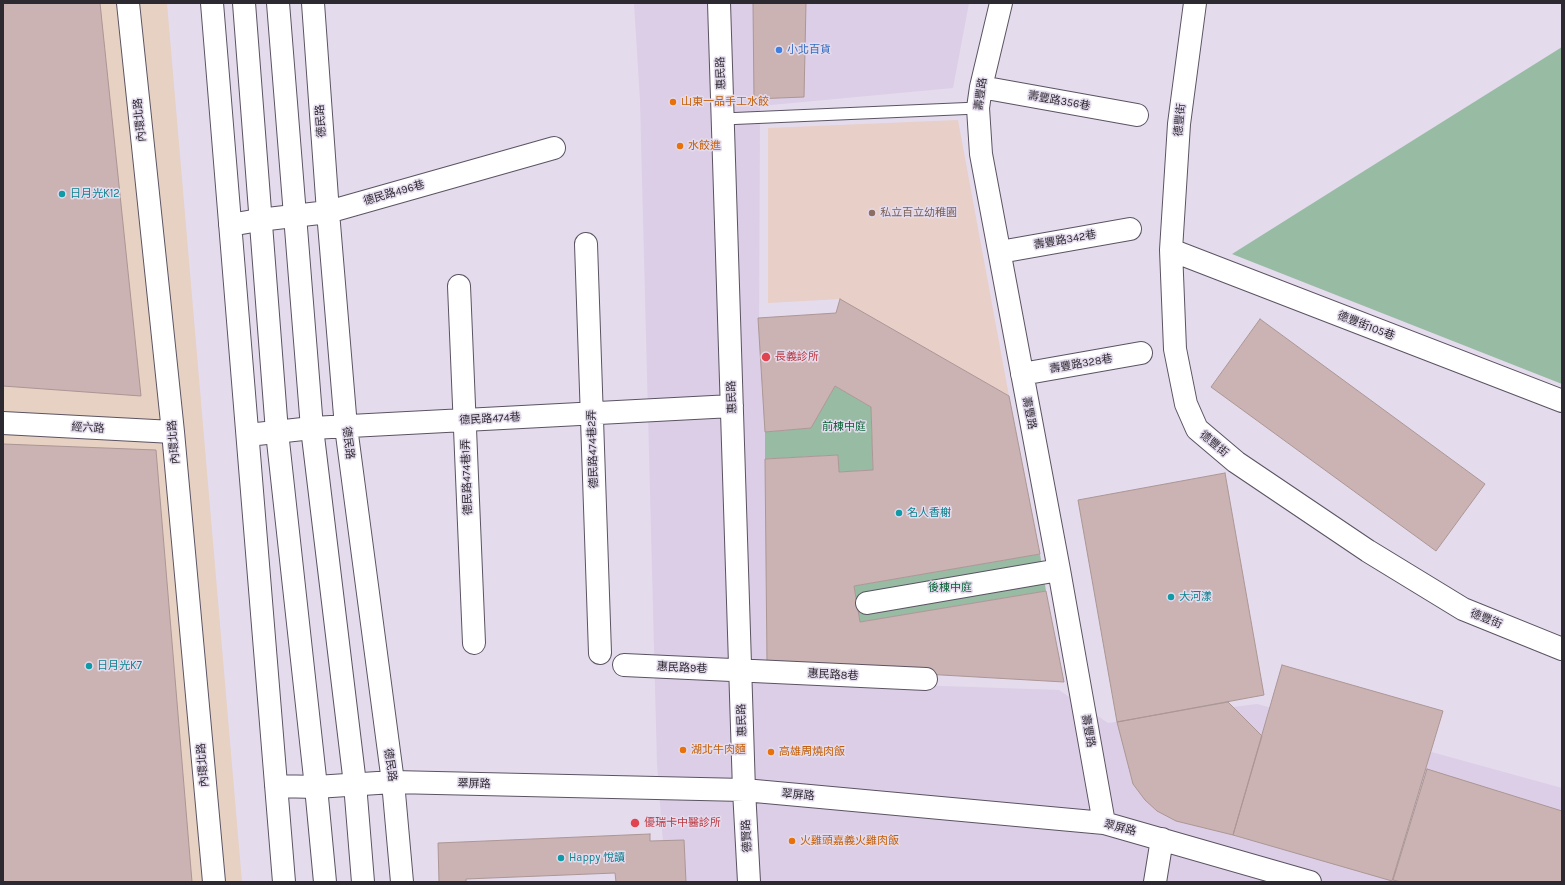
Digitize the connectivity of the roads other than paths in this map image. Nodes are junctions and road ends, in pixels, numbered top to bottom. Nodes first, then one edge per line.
1 (128, 3) edge
2 (212, 3) edge
3 (244, 3) edge
4 (278, 3) edge
5 (313, 3) edge
6 (719, 3) edge
7 (1001, 3) edge
8 (1195, 3) edge
9 (979, 97) junction
10 (1138, 115) dead end
11 (723, 119) junction
12 (554, 148) dead end
13 (328, 212) junction
14 (295, 215) junction
15 (259, 220) junction
16 (230, 225) junction
17 (1130, 229) dead end
18 (586, 244) dead end
19 (1171, 250) junction
20 (1000, 252) junction
21 (459, 286) dead end
22 (1140, 353) dead end
23 (1022, 374) junction
24 (1562, 401) edge
25 (732, 406) junction
26 (592, 414) junction
27 (464, 420) junction
28 (3, 423) edge
29 (346, 427) junction
30 (312, 428) junction
31 (173, 432) junction
32 (277, 432) junction
33 (248, 435) junction
34 (1060, 570) junction
35 (867, 602) dead end
36 (474, 644) dead end
37 (1562, 649) edge
38 (600, 653) dead end
39 (624, 665) dead end
40 (740, 671) junction
41 (926, 679) dead end
42 (393, 782) junction
43 (355, 784) junction
44 (276, 786) junction
45 (316, 787) junction
46 (744, 790) junction
47 (1104, 823) junction
48 (1162, 839) junction
49 (214, 882) edge
50 (284, 882) edge
51 (325, 882) edge
52 (363, 882) edge
53 (402, 882) edge
54 (749, 882) edge
55 (1155, 882) edge
56 (1310, 882) edge

1 - 31 street, 內環北路
2 - 16 street
3 - 15 street
4 - 14 street
5 - 13 street, 德民路
6 - 11 street, 惠民路
7 - 9 street, 壽豐路
8 - 19 street, 德豐街
9 - 10 street, 壽豐路356巷
9 - 11 lane
9 - 20 street, 壽豐路
11 - 25 street, 惠民路
12 - 13 street, 德民路496巷
13 - 14 street, 德民路496巷
13 - 29 street, 德民路
14 - 15 street, 德民路496巷
14 - 30 street
15 - 16 street, 德民路496巷
15 - 32 street
16 - 33 street
17 - 20 street, 壽豐路342巷
18 - 26 street, 德民路474巷2弄
19 - 24 street, 德豐街105巷
19 - 37 street, 德豐街
20 - 23 street, 壽豐路
21 - 27 street, 德民路474巷1弄
22 - 23 street, 壽豐路328巷
23 - 34 street, 壽豐路
25 - 26 street, 德民路474巷
25 - 40 street, 惠民路
26 - 27 street, 德民路474巷
26 - 38 street, 德民路474巷2弄
27 - 29 street, 德民路474巷
27 - 36 street, 德民路474巷1弄
28 - 31 street, 經六路
29 - 30 street, 德民路474巷
29 - 42 street, 德民路
30 - 32 street, 德民路474巷
30 - 43 street
31 - 49 street, 內環北路
32 - 33 street, 德民路474巷
32 - 45 street
33 - 44 street
34 - 35 street
34 - 47 street, 壽豐路
39 - 40 street, 惠民路9巷
40 - 41 street, 惠民路8巷
40 - 46 street, 惠民路
42 - 43 street, 翠屏路
42 - 46 street, 翠屏路
42 - 53 street, 德民路
43 - 45 street, 翠屏路
43 - 52 street
44 - 45 street, 翠屏路
44 - 50 street
45 - 51 street
46 - 47 street, 翠屏路
46 - 54 street, 德賢路
47 - 48 street, 翠屏路
48 - 55 street
48 - 56 street, 翠屏路

